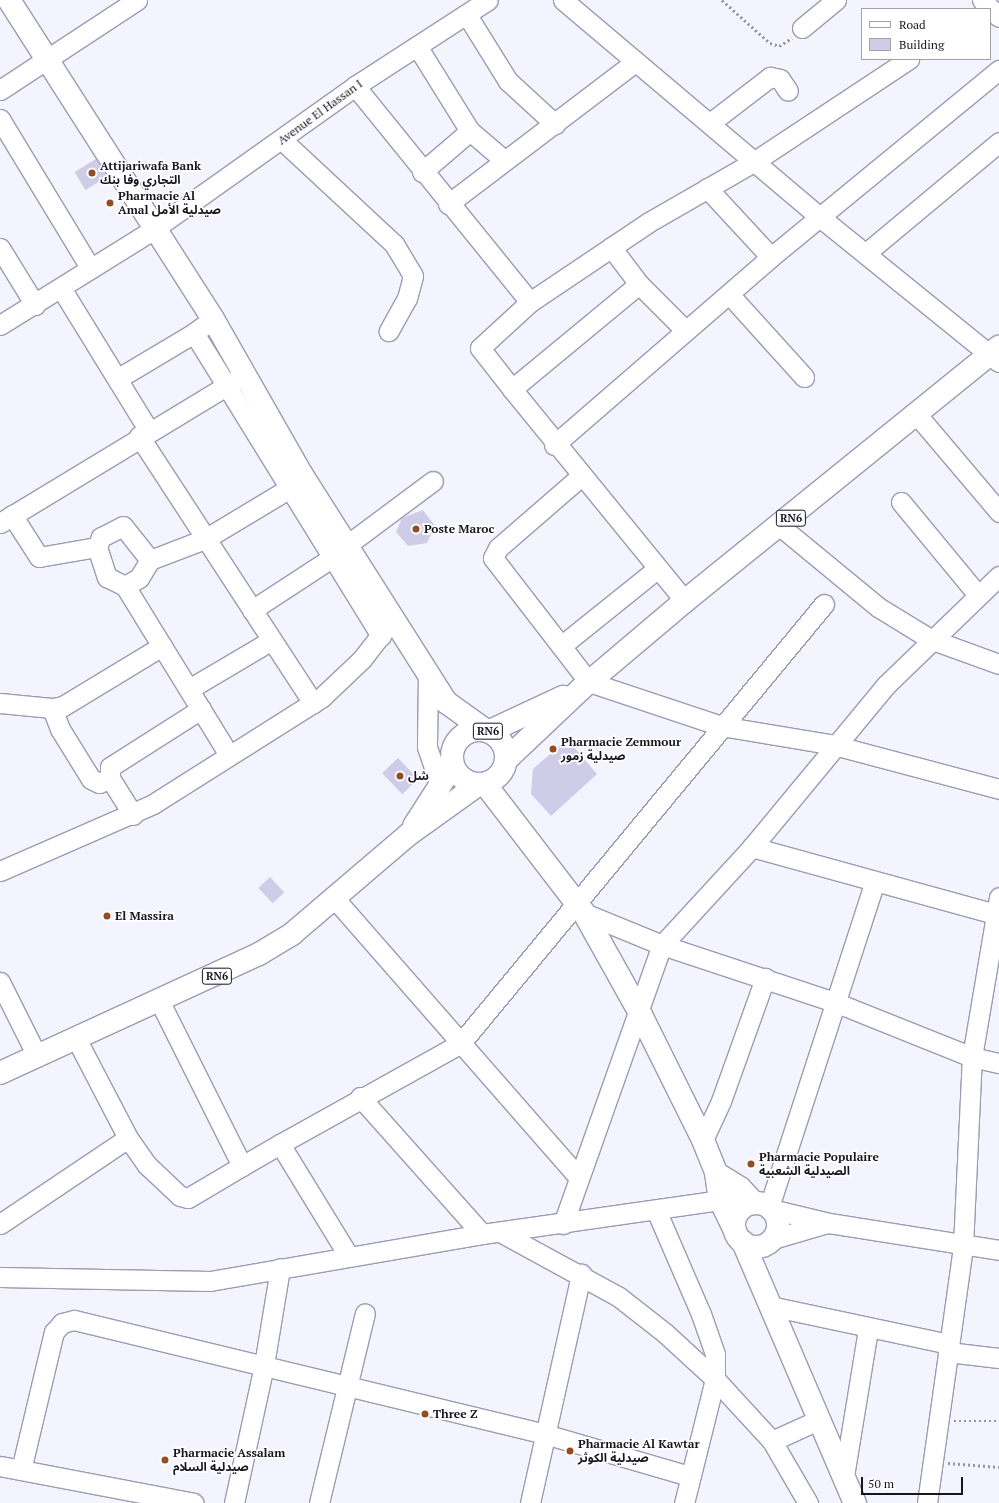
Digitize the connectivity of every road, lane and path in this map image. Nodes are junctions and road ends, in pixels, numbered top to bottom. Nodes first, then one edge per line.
1 (9, 0) edge
2 (137, 0) edge
3 (488, 0) edge
4 (563, 0) edge
5 (722, 0) edge
6 (836, 0) edge
7 (991, 11) edge
8 (467, 15) junction
9 (999, 17) edge
10 (802, 28) joint
11 (418, 46) junction
12 (47, 60) junction
13 (907, 60) edge
14 (635, 62) junction
15 (999, 70) edge
16 (355, 86) junction
17 (0, 90) edge
18 (788, 92) dead end
19 (0, 119) edge
20 (710, 123) junction
21 (555, 124) junction
22 (470, 130) junction
23 (282, 140) junction
24 (999, 142) edge
25 (504, 160) junction
26 (755, 161) junction
27 (422, 172) junction
28 (707, 188) junction
29 (448, 204) junction
30 (820, 218) junction
31 (154, 229) junction
32 (611, 247) junction
33 (0, 248) edge
34 (866, 253) junction
35 (771, 257) junction
36 (91, 269) junction
37 (639, 284) junction
38 (61, 288) junction
39 (729, 294) junction
40 (530, 302) junction
41 (35, 305) junction
42 (213, 319) junction
43 (0, 325) edge
44 (686, 330) junction
45 (389, 331) dead end
46 (194, 333) junction
47 (996, 355) edge
48 (804, 377) dead end
49 (117, 379) junction
50 (236, 380) junction
51 (512, 389) junction
52 (918, 416) junction
53 (144, 433) junction
54 (554, 445) junction
55 (580, 477) junction
56 (296, 481) junction
57 (433, 481) dead end
58 (901, 502) dead end
59 (999, 512) edge
60 (6, 519) edge
61 (781, 527) junction
62 (205, 539) junction
63 (97, 547) junction
64 (340, 551) junction
65 (150, 560) junction
66 (658, 568) junction
67 (997, 581) edge
68 (125, 586) junction
69 (978, 596) junction
70 (685, 601) junction
71 (824, 604) dead end
72 (252, 610) junction
73 (387, 627) junction
74 (272, 640) junction
75 (930, 640) junction
76 (162, 646) junction
77 (561, 646) junction
78 (999, 664) edge
79 (428, 673) junction
80 (586, 685) junction
81 (189, 689) junction
82 (446, 702) junction
83 (0, 703) edge
84 (313, 703) junction
85 (52, 708) junction
86 (201, 709) junction
87 (721, 726) junction
88 (487, 731) junction
89 (834, 745) junction
90 (229, 755) junction
91 (453, 757) junction
92 (493, 776) junction
93 (110, 778) junction
94 (440, 785) junction
95 (999, 789) edge
96 (133, 815) junction
97 (408, 835) junction
98 (752, 847) junction
99 (0, 871) edge
100 (874, 883) junction
101 (335, 899) junction
102 (580, 908) junction
103 (997, 908) edge
104 (662, 945) junction
105 (765, 978) junction
106 (0, 982) edge
107 (160, 1002) junction
108 (837, 1003) junction
109 (640, 1013) junction
110 (76, 1038) junction
111 (460, 1044) junction
112 (37, 1056) junction
113 (972, 1057) junction
114 (999, 1063) edge
115 (0, 1073) edge
116 (360, 1097) junction
117 (128, 1138) junction
118 (703, 1140) junction
119 (280, 1144) junction
120 (242, 1166) junction
121 (716, 1173) junction
122 (578, 1177) junction
123 (720, 1200) junction
124 (758, 1202) junction
125 (656, 1210) junction
126 (829, 1223) junction
127 (0, 1224) edge
128 (563, 1224) junction
129 (491, 1233) junction
130 (739, 1238) junction
131 (770, 1242) junction
132 (963, 1246) junction
133 (999, 1250) edge
134 (348, 1255) junction
135 (280, 1268) junction
136 (581, 1274) junction
137 (0, 1277) edge
138 (768, 1298) junction
139 (365, 1313) dead end
140 (868, 1329) junction
141 (948, 1348) junction
142 (999, 1358) edge
143 (264, 1365) junction
144 (715, 1380) junction
145 (347, 1386) junction
146 (818, 1420) junction
147 (939, 1421) junction
148 (999, 1421) edge
149 (545, 1434) junction
150 (772, 1441) junction
151 (932, 1462) junction
152 (0, 1466) edge
153 (999, 1467) edge
154 (21, 1470) junction
155 (690, 1476) junction
156 (844, 1476) junction
157 (194, 1503) edge
158 (234, 1503) edge
159 (318, 1503) edge
160 (530, 1503) edge
161 (684, 1503) edge
162 (808, 1503) edge
163 (855, 1503) edge
164 (927, 1503) edge

1 - 12 main road
2 - 12 street
3 - 8 street, Avenue El Hassan I
4 - 14 street
5 - 10 path
6 - 10 street
7 - 9 street
8 - 11 street, Avenue El Hassan I
8 - 21 street
11 - 16 street, Avenue El Hassan I
11 - 22 street
12 - 17 street
12 - 31 main road
13 - 26 street
14 - 20 street
14 - 21 street
15 - 30 street
16 - 23 street, Avenue El Hassan I
16 - 27 street
18 - 20 street
19 - 36 street
20 - 26 street
21 - 25 street
22 - 25 street
22 - 27 street
23 - 31 street, Avenue El Hassan I
23 - 45 street
24 - 34 street
25 - 29 street
26 - 28 street
26 - 30 street
27 - 29 street
28 - 32 street
28 - 35 street
29 - 40 street
30 - 34 street
30 - 35 street
31 - 36 street, Avenue El Hassan I
31 - 42 main road
32 - 37 street
32 - 40 street
33 - 41 street
34 - 47 street
35 - 39 street
36 - 38 street, Avenue El Hassan I
37 - 44 street
37 - 51 street
38 - 41 street, Avenue El Hassan I
38 - 49 street
39 - 44 street
39 - 48 street
40 - 51 street
41 - 43 street, Avenue El Hassan I
42 - 46 street
42 - 50 main road
44 - 54 street
46 - 49 street
46 - 50 street
47 - 52 main road, RN6
49 - 53 street
50 - 53 street
50 - 56 main road
51 - 54 street
52 - 59 street
52 - 61 main road, RN6
53 - 60 street
53 - 62 street
54 - 55 street
55 - 66 street
55 - 77 street
56 - 62 street
56 - 64 main road
57 - 64 street
58 - 69 street
60 - 63 street
61 - 70 main road, RN6
61 - 75 street
62 - 65 street
62 - 72 street
63 - 65 street
63 - 68 street
64 - 72 street
64 - 73 main road
65 - 68 street
66 - 70 street
66 - 77 street
67 - 69 street
68 - 76 street
69 - 75 street
70 - 80 main road, RN6
71 - 87 street
72 - 74 street
73 - 79 main road
73 - 84 street
74 - 81 street
74 - 84 street
75 - 78 street
75 - 89 street
76 - 81 street
76 - 85 street
77 - 80 street
79 - 82 main road
79 - 94 street
80 - 87 street
80 - 88 main road, RN6
80 - 92 main road, RN6
81 - 86 street
82 - 88 main road
82 - 91 main road
83 - 85 street
84 - 90 street
85 - 93 street
86 - 90 street
86 - 93 street
87 - 89 street
87 - 102 street
88 - 91 main road, RN6
88 - 92 main road, RN6
89 - 95 street
89 - 98 street
90 - 96 street
91 - 92 main road
91 - 94 main road, RN6
92 - 97 main road, RN6
92 - 102 main road
93 - 96 street
94 - 97 main road, RN6
96 - 99 street
97 - 101 main road, RN6
98 - 100 street
98 - 104 street
100 - 103 street
100 - 108 street
101 - 107 main road, RN6
101 - 111 street
102 - 104 street
102 - 109 main road
102 - 111 street
103 - 113 street
104 - 105 street
104 - 109 street
105 - 108 street
105 - 118 street
106 - 112 street
107 - 110 main road, RN6
107 - 120 street
108 - 113 street
108 - 124 street
109 - 118 main road
109 - 122 street
110 - 112 main road, RN6
110 - 117 street
111 - 116 street
111 - 122 street
112 - 115 main road, RN6
113 - 114 street
113 - 132 street
116 - 119 street
116 - 129 street
117 - 120 street
117 - 127 street
118 - 121 main road
119 - 120 street
119 - 134 street
121 - 123 main road
121 - 124 main road
122 - 128 street
123 - 124 street
123 - 125 street
123 - 130 main road
124 - 126 street
124 - 130 main road
124 - 131 main road
125 - 128 street
125 - 144 street
126 - 131 street
126 - 132 street
128 - 129 street
129 - 134 street
129 - 136 street
130 - 131 main road
130 - 138 main road
131 - 138 main road
132 - 133 street
132 - 141 street
134 - 135 street
135 - 137 street
135 - 143 street
136 - 144 street
136 - 149 street
138 - 140 street
138 - 146 main road
139 - 145 street
140 - 141 street
140 - 156 street
141 - 142 street
141 - 147 street
143 - 145 street
143 - 154 street
143 - 158 street
144 - 150 street
144 - 155 street
145 - 149 street
145 - 159 street
146 - 150 street
146 - 156 main road
147 - 148 path
147 - 151 street
149 - 155 street
149 - 160 street
150 - 162 street
151 - 153 path
151 - 164 street
152 - 154 street
154 - 157 street
155 - 161 street
156 - 163 main road

